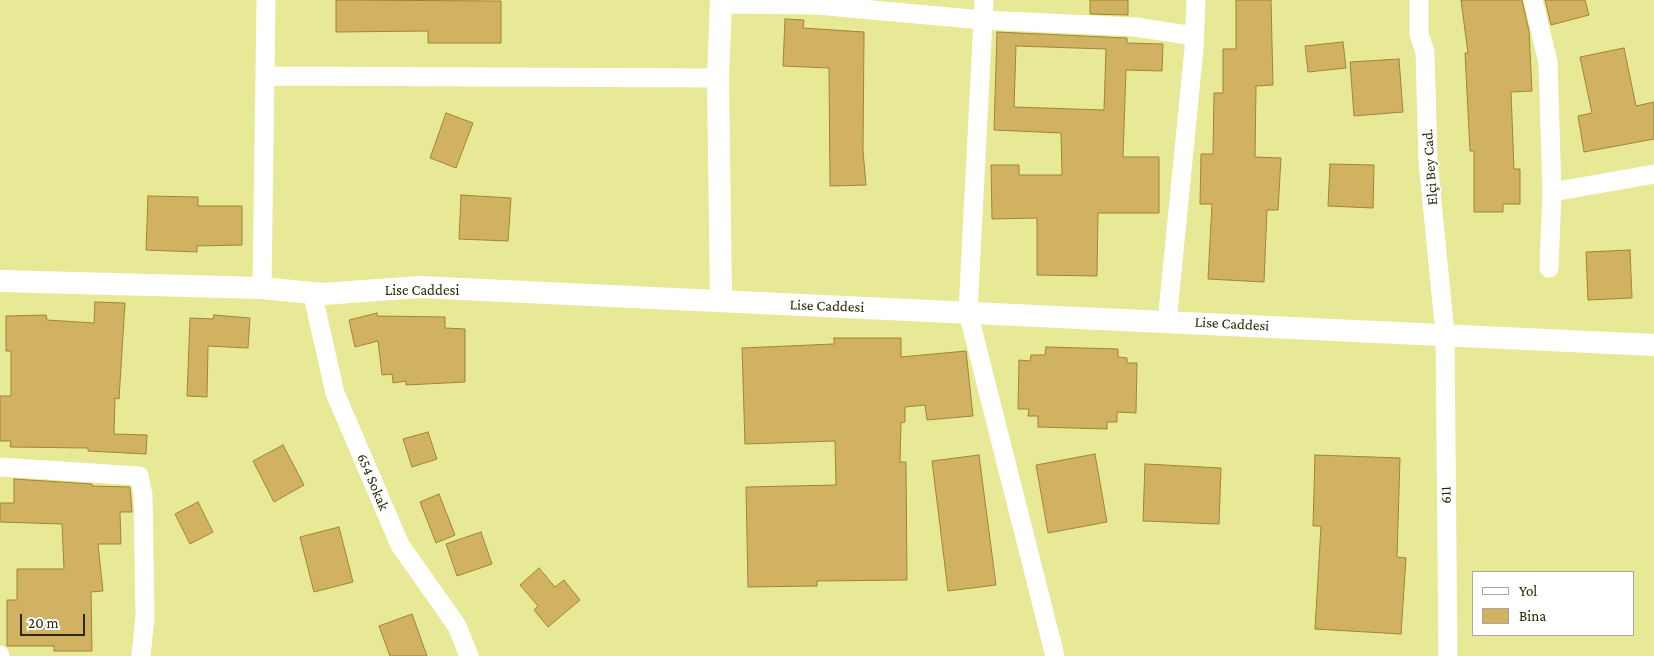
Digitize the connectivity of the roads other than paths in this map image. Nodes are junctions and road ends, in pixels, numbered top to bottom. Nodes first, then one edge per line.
1 (266, 0) edge
2 (984, 0) edge
3 (1196, 0) edge
4 (1419, 0) edge
5 (1533, 0) edge
6 (721, 2) edge
7 (983, 20) junction
8 (1194, 36) junction
9 (266, 76) junction
10 (718, 78) junction
11 (1654, 174) edge
12 (1552, 192) junction
13 (1549, 268) dead end
14 (0, 281) edge
15 (262, 288) junction
16 (312, 292) junction
17 (721, 301) junction
18 (968, 312) junction
19 (1167, 322) junction
20 (1445, 334) junction
21 (1654, 345) edge
22 (0, 466) edge
23 (141, 656) edge
24 (469, 656) edge
25 (1055, 656) edge
26 (1448, 656) edge

1 - 9 street
2 - 7 street
3 - 8 street
4 - 20 street, Elçi Bey Cad.
5 - 12 street
6 - 7 street
6 - 10 street
7 - 8 street
7 - 18 street
8 - 19 street
9 - 10 street
9 - 15 street
10 - 17 street
11 - 12 street
12 - 13 street
14 - 15 street, Lise Caddesi
15 - 16 street, Lise Caddesi
16 - 17 street, Lise Caddesi
16 - 24 street, 654 Sokak
17 - 18 street, Lise Caddesi
18 - 19 street, Lise Caddesi
18 - 25 street
19 - 20 street, Lise Caddesi
20 - 21 street, Lise Caddesi
20 - 26 street, 611
22 - 23 street

